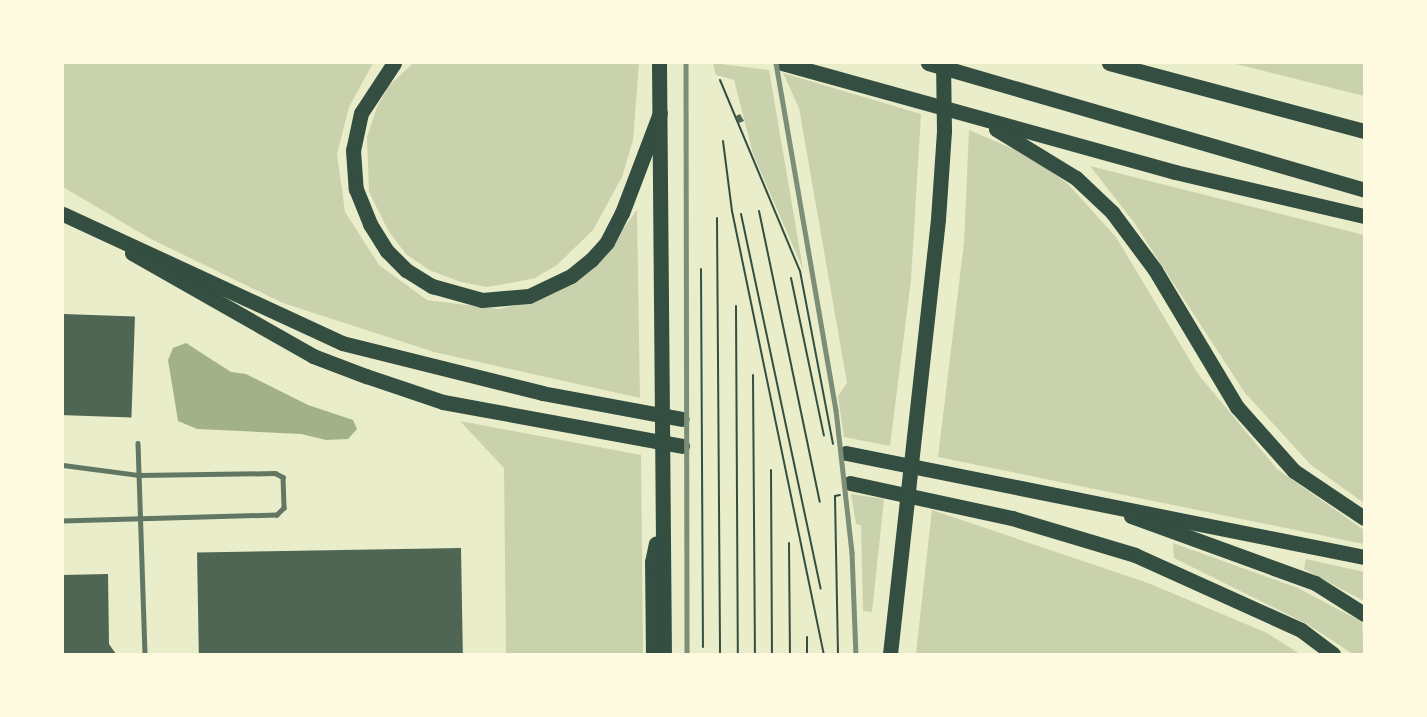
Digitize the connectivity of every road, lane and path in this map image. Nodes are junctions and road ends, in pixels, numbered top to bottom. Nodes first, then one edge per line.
1 (394, 63) edge
2 (659, 63) edge
3 (782, 63) edge
4 (928, 63) edge
5 (943, 63) edge
6 (1109, 63) edge
7 (720, 80) dead end
8 (660, 112) junction
9 (975, 117) junction
10 (1364, 131) edge
11 (723, 141) dead end
12 (1364, 190) edge
13 (759, 211) dead end
14 (63, 214) edge
15 (741, 214) dead end
16 (1364, 216) edge
17 (717, 218) dead end
18 (118, 242) junction
19 (701, 269) dead end
20 (791, 278) dead end
21 (736, 306) dead end
22 (753, 375) dead end
23 (682, 419) dead end
24 (824, 436) dead end
25 (138, 443) dead end
26 (682, 446) dead end
27 (840, 449) joint
28 (63, 465) edge
29 (771, 470) dead end
30 (139, 475) junction
31 (844, 484) joint
32 (820, 502) dead end
33 (1101, 503) junction
34 (663, 508) junction
35 (1364, 518) edge
36 (141, 519) junction
37 (63, 521) edge
38 (789, 543) dead end
39 (1364, 557) edge
40 (821, 589) dead end
41 (1364, 614) edge
42 (807, 637) dead end
43 (703, 647) dead end
44 (145, 654) edge
45 (653, 654) edge
46 (664, 654) edge
47 (720, 654) edge
48 (738, 654) edge
49 (755, 654) edge
50 (772, 654) edge
51 (790, 654) edge
52 (807, 654) edge
53 (824, 654) edge
54 (838, 654) edge
55 (890, 654) edge
56 (1333, 654) edge

1 - 8 highway
2 - 8 highway
3 - 9 highway
4 - 12 highway
5 - 55 highway
6 - 10 highway
7 - 27 path
8 - 34 highway
9 - 16 highway
9 - 35 highway
11 - 53 path
13 - 32 path
14 - 18 highway
15 - 40 path
17 - 47 path
18 - 23 highway
18 - 26 highway
19 - 43 path
20 - 24 path
21 - 48 path
22 - 49 path
25 - 30 lane
27 - 33 highway
28 - 30 lane
29 - 50 path
30 - 36 lane
30 - 36 lane
31 - 54 path
31 - 56 highway
33 - 39 highway
33 - 41 highway
34 - 45 highway
34 - 46 highway
36 - 37 lane
36 - 44 lane
38 - 51 path
42 - 52 path

